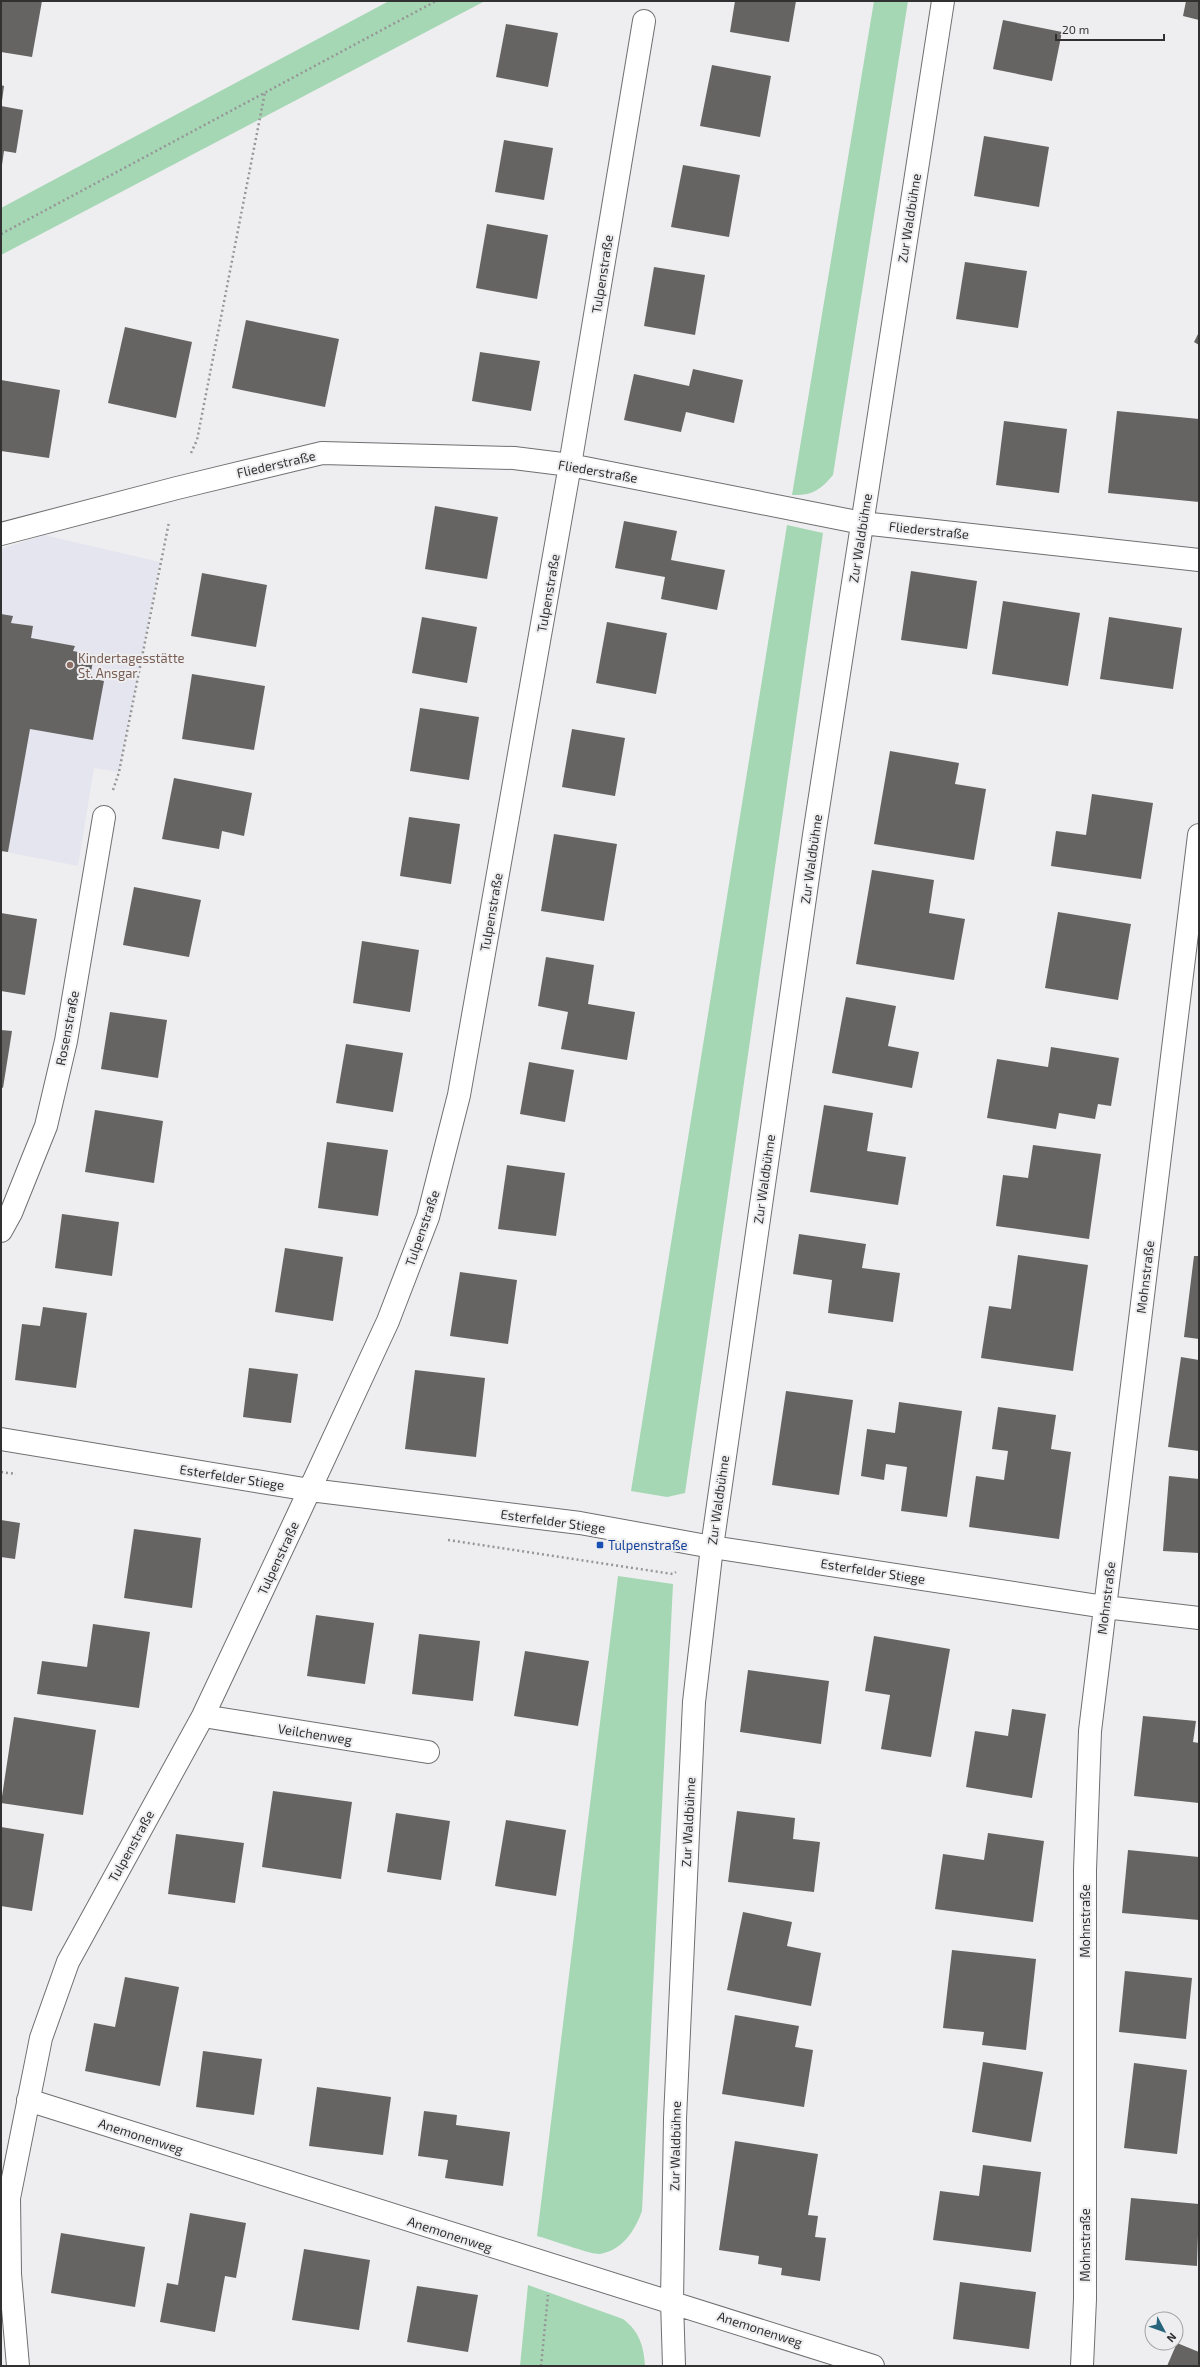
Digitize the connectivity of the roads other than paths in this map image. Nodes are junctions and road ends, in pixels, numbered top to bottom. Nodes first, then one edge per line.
1 (943, 1) edge
2 (644, 21) dead end
3 (570, 464) junction
4 (862, 523) junction
5 (1, 534) edge
6 (1199, 560) edge
7 (104, 817) road end
8 (1199, 835) edge
9 (1, 1232) edge
10 (1, 1440) edge
11 (310, 1490) junction
12 (712, 1546) junction
13 (1105, 1607) junction
14 (1199, 1618) edge
15 (203, 1716) junction
16 (428, 1752) dead end
17 (28, 2100) junction
18 (672, 2301) junction
19 (18, 2366) edge
20 (674, 2366) edge
21 (873, 2366) edge
22 (1082, 2366) edge

1 - 4 street, Zur Waldbühne
2 - 3 street, Tulpenstraße
3 - 4 street, Fliederstraße
3 - 5 street, Fliederstraße
3 - 11 street, Tulpenstraße
4 - 6 street, Fliederstraße
4 - 12 street, Zur Waldbühne
7 - 9 street, Rosenstraße
8 - 13 street, Mohnstraße
10 - 11 street, Esterfelder Stiege
11 - 12 street, Esterfelder Stiege
11 - 15 street, Tulpenstraße
12 - 13 street, Esterfelder Stiege
12 - 18 street, Zur Waldbühne
13 - 14 street, Esterfelder Stiege
13 - 22 street, Mohnstraße
15 - 16 street, Veilchenweg
15 - 17 street, Tulpenstraße
17 - 18 street, Anemonenweg
17 - 19 street, Tulpenstraße
18 - 20 street, Zur Waldbühne
18 - 21 street, Anemonenweg

